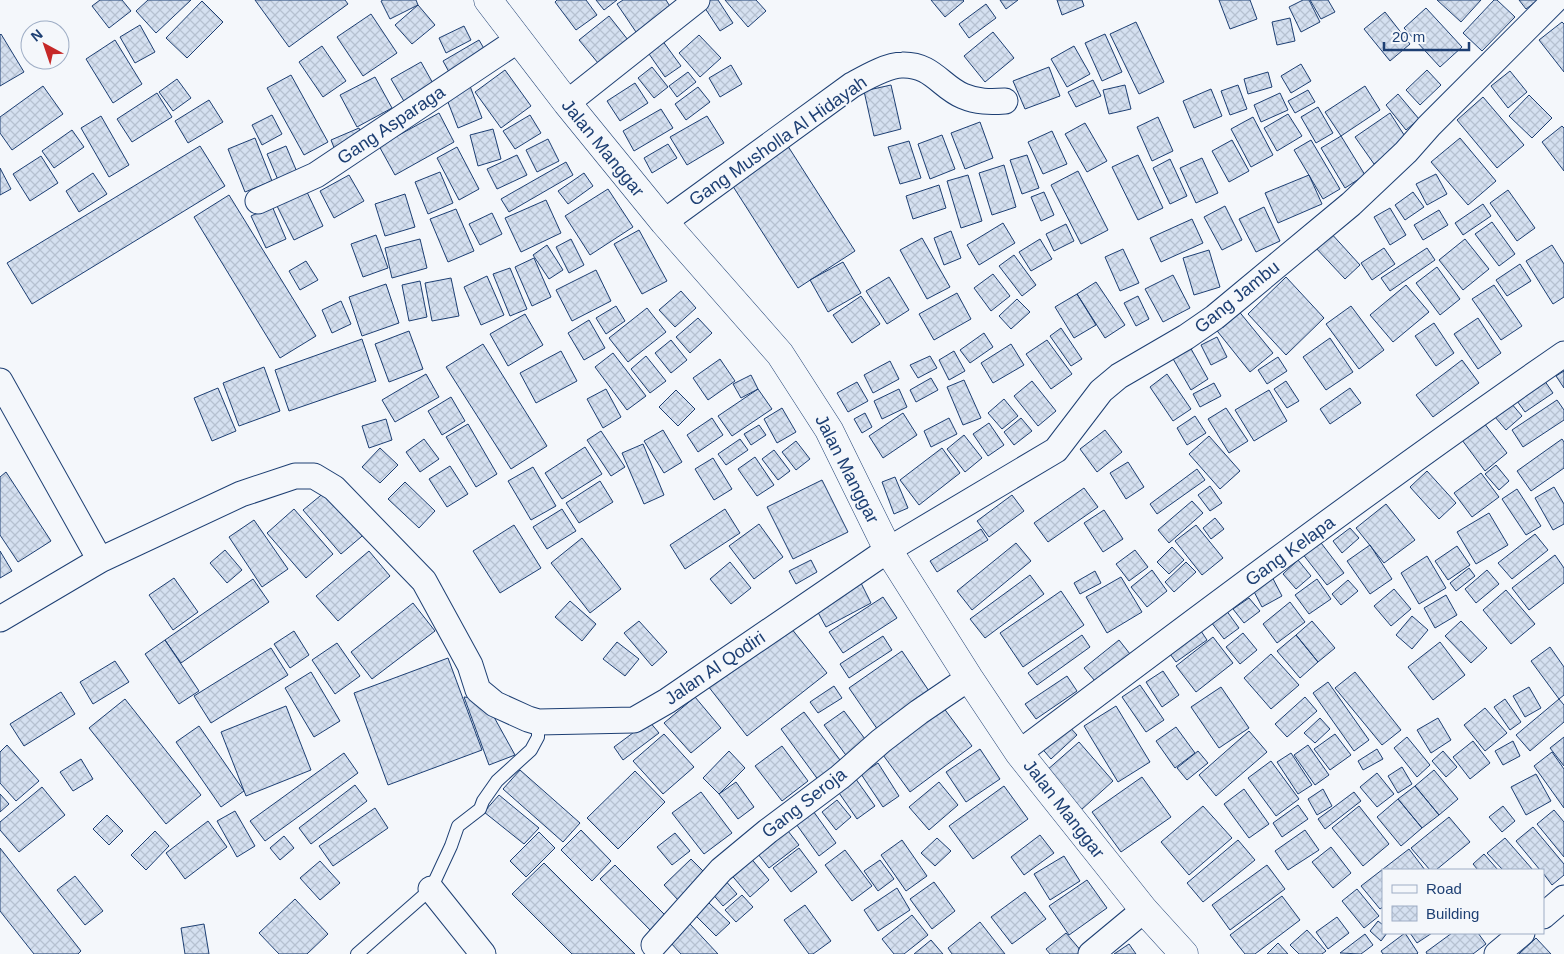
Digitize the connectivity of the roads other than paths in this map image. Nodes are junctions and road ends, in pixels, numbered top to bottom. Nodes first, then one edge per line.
1 (488, 0) edge
2 (697, 0) edge
3 (1555, 0) edge
4 (518, 40) junction
5 (1005, 101) dead end
6 (567, 103) junction
7 (258, 201) dead end
8 (664, 222) junction
9 (1564, 354) edge
10 (0, 381) edge
11 (888, 550) junction
12 (100, 560) junction
13 (0, 619) edge
14 (969, 678) junction
15 (530, 719) junction
16 (1020, 753) junction
17 (431, 889) junction
18 (1564, 898) edge
19 (1144, 910) junction
20 (1544, 915) edge
21 (1521, 934) edge
22 (654, 945) dead end
23 (357, 954) edge
24 (483, 954) edge
25 (1091, 954) edge
26 (1184, 954) edge
27 (1496, 954) edge

1 - 4 main road, Jalan Manggar
2 - 6 street
3 - 11 street, Gang Jambu
4 - 6 main road, Jalan Manggar
4 - 7 street, Gang Asparaga
5 - 8 street, Gang Musholla Al Hidayah
6 - 8 main road, Jalan Manggar
8 - 11 main road, Jalan Manggar
9 - 16 street, Gang Kelapa
10 - 12 street
11 - 14 main road, Jalan Manggar
11 - 15 street, Jalan Al Qodiri
12 - 13 street
12 - 15 street
14 - 16 main road, Jalan Manggar
14 - 22 street, Gang Seroja
15 - 17 lane
16 - 19 main road, Jalan Manggar
17 - 23 lane
17 - 24 street
18 - 20 street
19 - 25 street
19 - 26 main road, Jalan Manggar
21 - 27 street

